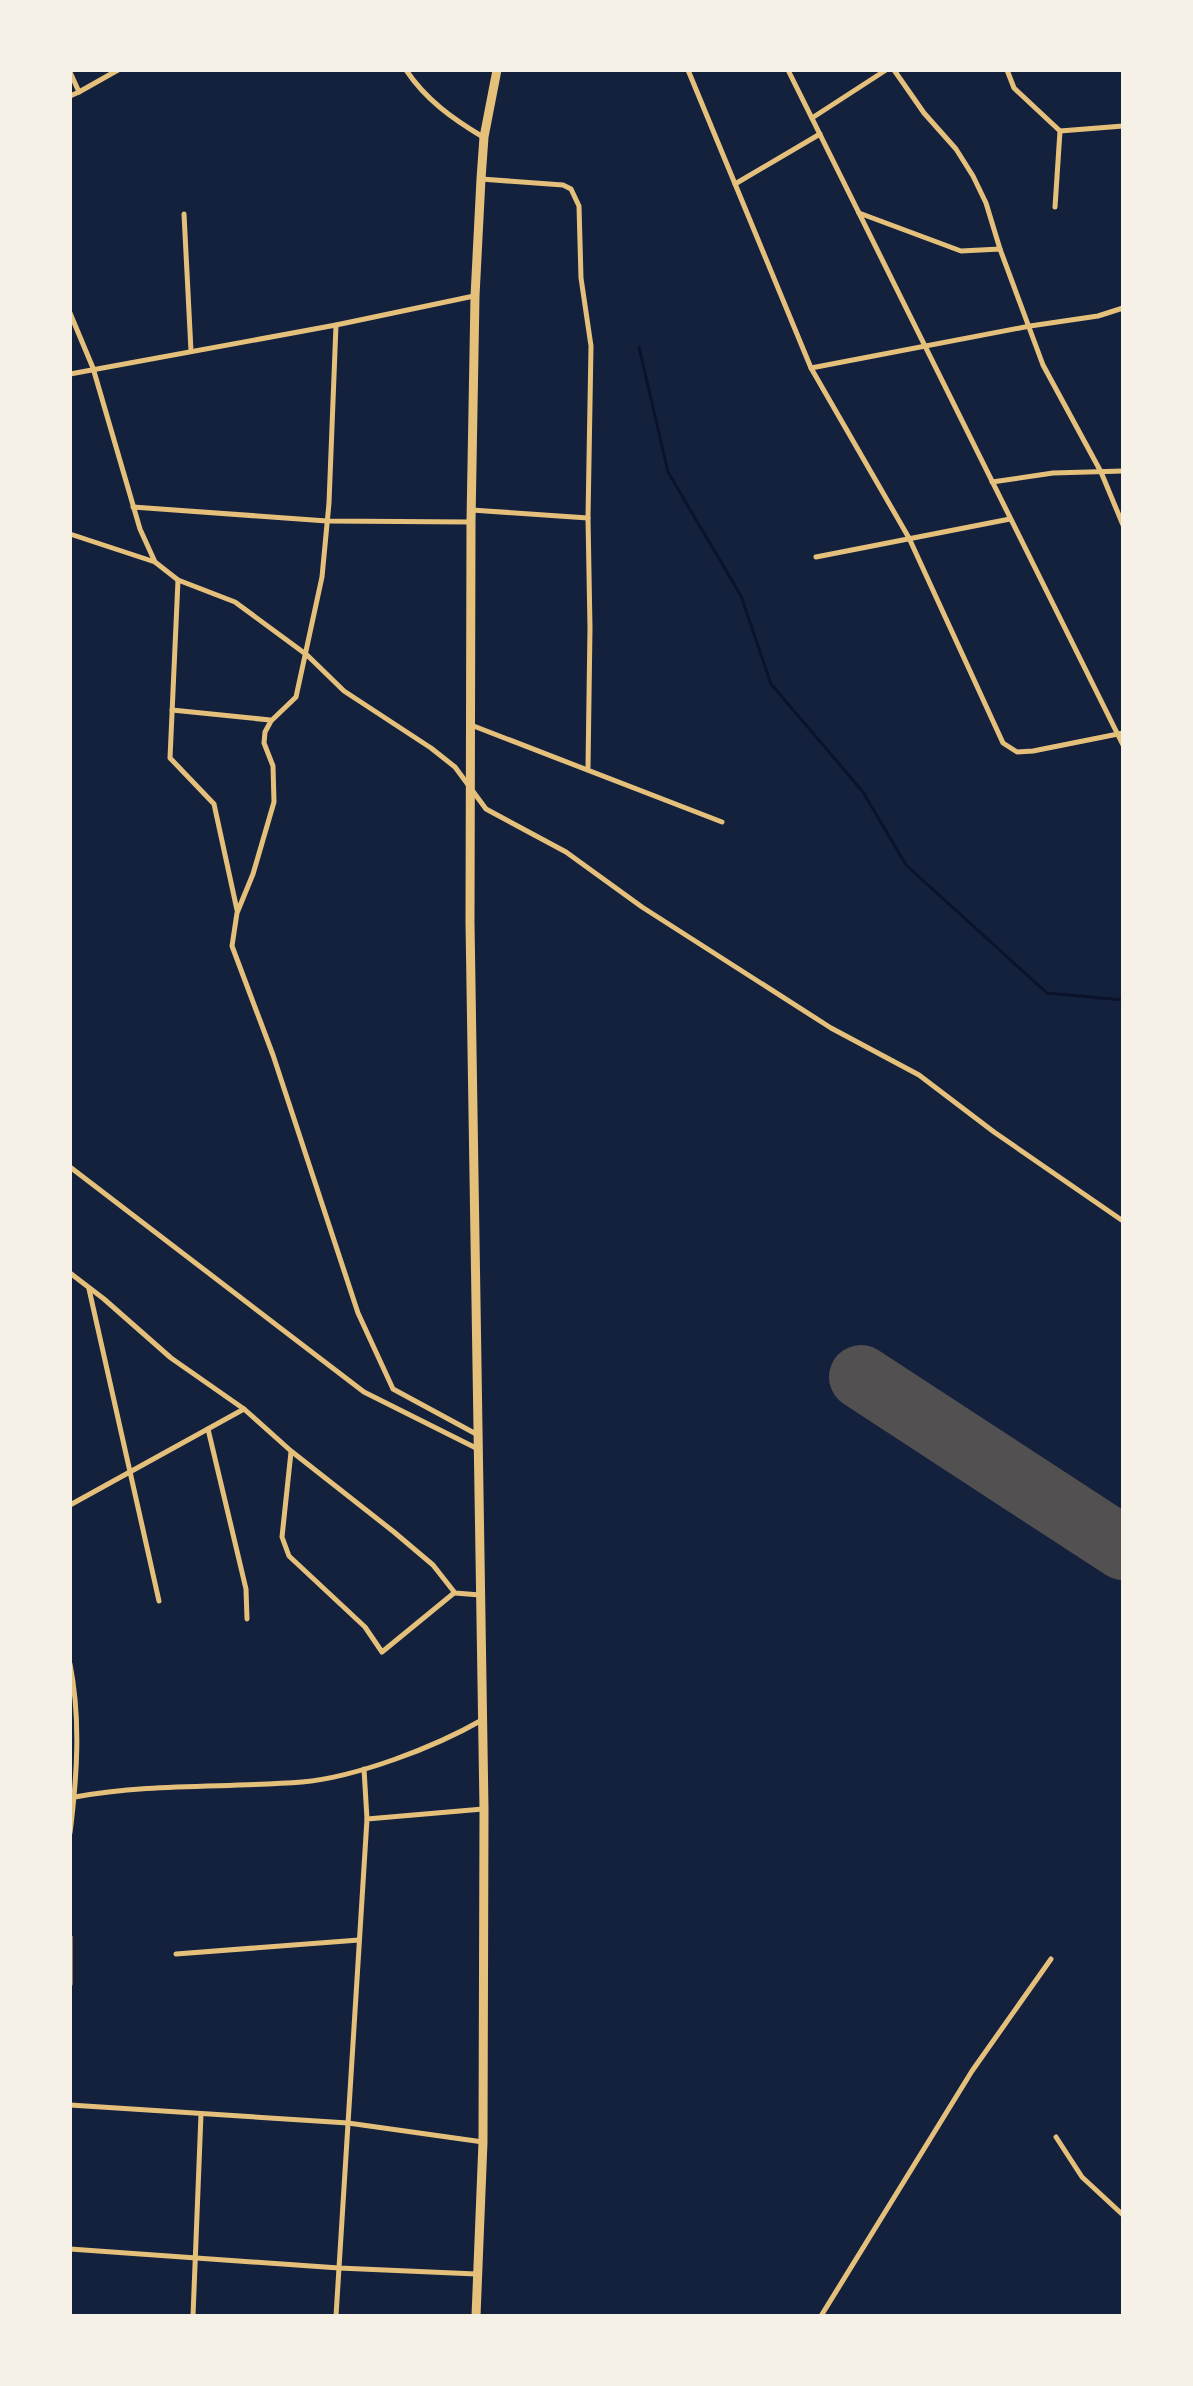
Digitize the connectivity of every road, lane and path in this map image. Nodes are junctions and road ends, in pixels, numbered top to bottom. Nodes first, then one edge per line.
1 (118, 70) edge
2 (406, 70) edge
3 (497, 70) edge
4 (688, 70) edge
5 (788, 70) edge
6 (886, 70) edge
7 (894, 70) edge
8 (1007, 70) edge
9 (70, 72) edge
10 (79, 92) junction
11 (70, 96) edge
12 (812, 118) junction
13 (1123, 126) edge
14 (1060, 131) junction
15 (820, 134) junction
16 (484, 137) junction
17 (481, 179) junction
18 (735, 184) junction
19 (1055, 207) dead end
20 (859, 213) junction
21 (184, 214) dead end
22 (1000, 249) junction
23 (475, 296) junction
24 (1123, 308) edge
25 (70, 313) edge
26 (336, 325) junction
27 (1030, 326) junction
28 (925, 348) junction
29 (191, 351) junction
30 (93, 368) junction
31 (811, 368) junction
32 (70, 374) edge
33 (1123, 471) edge
34 (1101, 472) junction
35 (992, 482) junction
36 (133, 507) junction
37 (472, 510) junction
38 (588, 518) junction
39 (1010, 519) junction
40 (327, 521) junction
41 (471, 522) junction
42 (1123, 525) edge
43 (70, 534) edge
44 (909, 538) junction
45 (816, 557) dead end
46 (155, 562) junction
47 (178, 580) junction
48 (307, 655) junction
49 (172, 710) junction
50 (271, 721) junction
51 (470, 725) junction
52 (1120, 734) edge
53 (1123, 745) edge
54 (588, 768) junction
55 (469, 784) junction
56 (722, 822) dead end
57 (237, 913) junction
58 (70, 1167) edge
59 (1123, 1221) edge
60 (70, 1273) edge
61 (89, 1288) junction
62 (244, 1409) junction
63 (208, 1429) junction
64 (479, 1436) junction
65 (479, 1449) junction
66 (291, 1451) junction
67 (130, 1472) junction
68 (70, 1505) edge
69 (455, 1593) junction
70 (481, 1595) junction
71 (159, 1601) dead end
72 (247, 1619) dead end
73 (70, 1664) edge
74 (483, 1719) junction
75 (364, 1769) junction
76 (75, 1797) junction
77 (484, 1809) junction
78 (367, 1819) junction
79 (70, 1833) edge
80 (70, 1937) edge
81 (359, 1940) junction
82 (176, 1954) dead end
83 (71, 1958) edge
84 (1051, 1959) dead end
85 (70, 1984) edge
86 (70, 2105) edge
87 (201, 2114) junction
88 (348, 2123) junction
89 (1056, 2137) dead end
90 (483, 2142) junction
91 (1123, 2215) edge
92 (70, 2249) edge
93 (196, 2258) junction
94 (339, 2268) junction
95 (477, 2274) junction
96 (193, 2316) edge
97 (336, 2316) edge
98 (476, 2316) edge
99 (821, 2316) edge

1 - 10 street
2 - 16 street
3 - 16 highway
4 - 18 street
5 - 12 street
6 - 12 street
7 - 22 street
8 - 14 street
9 - 10 street
10 - 11 street
12 - 15 street
13 - 14 street
14 - 19 street
15 - 18 street
15 - 20 street
16 - 17 highway
17 - 23 highway
17 - 38 street
18 - 31 street
20 - 22 street
20 - 28 street
21 - 29 street
22 - 27 street
23 - 26 street
23 - 37 highway
24 - 27 street
25 - 30 street
26 - 29 street
26 - 40 street
27 - 28 street
27 - 34 street
28 - 31 street
28 - 35 street
29 - 30 street
30 - 32 street
30 - 36 street
31 - 44 street
33 - 34 street
34 - 35 street
34 - 42 street
35 - 39 street
36 - 40 street
36 - 46 street
37 - 38 street
37 - 41 highway
38 - 54 street
39 - 44 street
39 - 52 street
40 - 41 street
40 - 48 street
41 - 51 highway
43 - 46 street
44 - 45 street
44 - 52 street
46 - 47 street
47 - 48 street
47 - 49 street
48 - 50 street
48 - 55 street
49 - 50 street
49 - 57 street
50 - 57 street
51 - 54 street
51 - 55 highway
52 - 53 street
54 - 56 street
55 - 59 street
55 - 64 highway
57 - 64 street
58 - 65 street
60 - 61 street
61 - 62 street
61 - 67 street
62 - 63 street
62 - 66 street
63 - 67 street
63 - 72 street
64 - 65 highway
65 - 70 highway
66 - 69 street
66 - 69 street
67 - 68 street
67 - 71 street
69 - 70 street
70 - 74 highway
73 - 76 street
74 - 75 street
74 - 77 highway
75 - 76 street
75 - 78 street
76 - 79 street
77 - 78 street
77 - 90 highway
78 - 81 street
80 - 83 street
81 - 82 street
81 - 88 street
83 - 85 street
84 - 99 street
86 - 87 street
87 - 88 street
87 - 93 street
88 - 90 street
88 - 94 street
89 - 91 street
90 - 95 highway
92 - 93 street
93 - 94 street
93 - 96 street
94 - 95 street
94 - 97 street
95 - 98 highway

